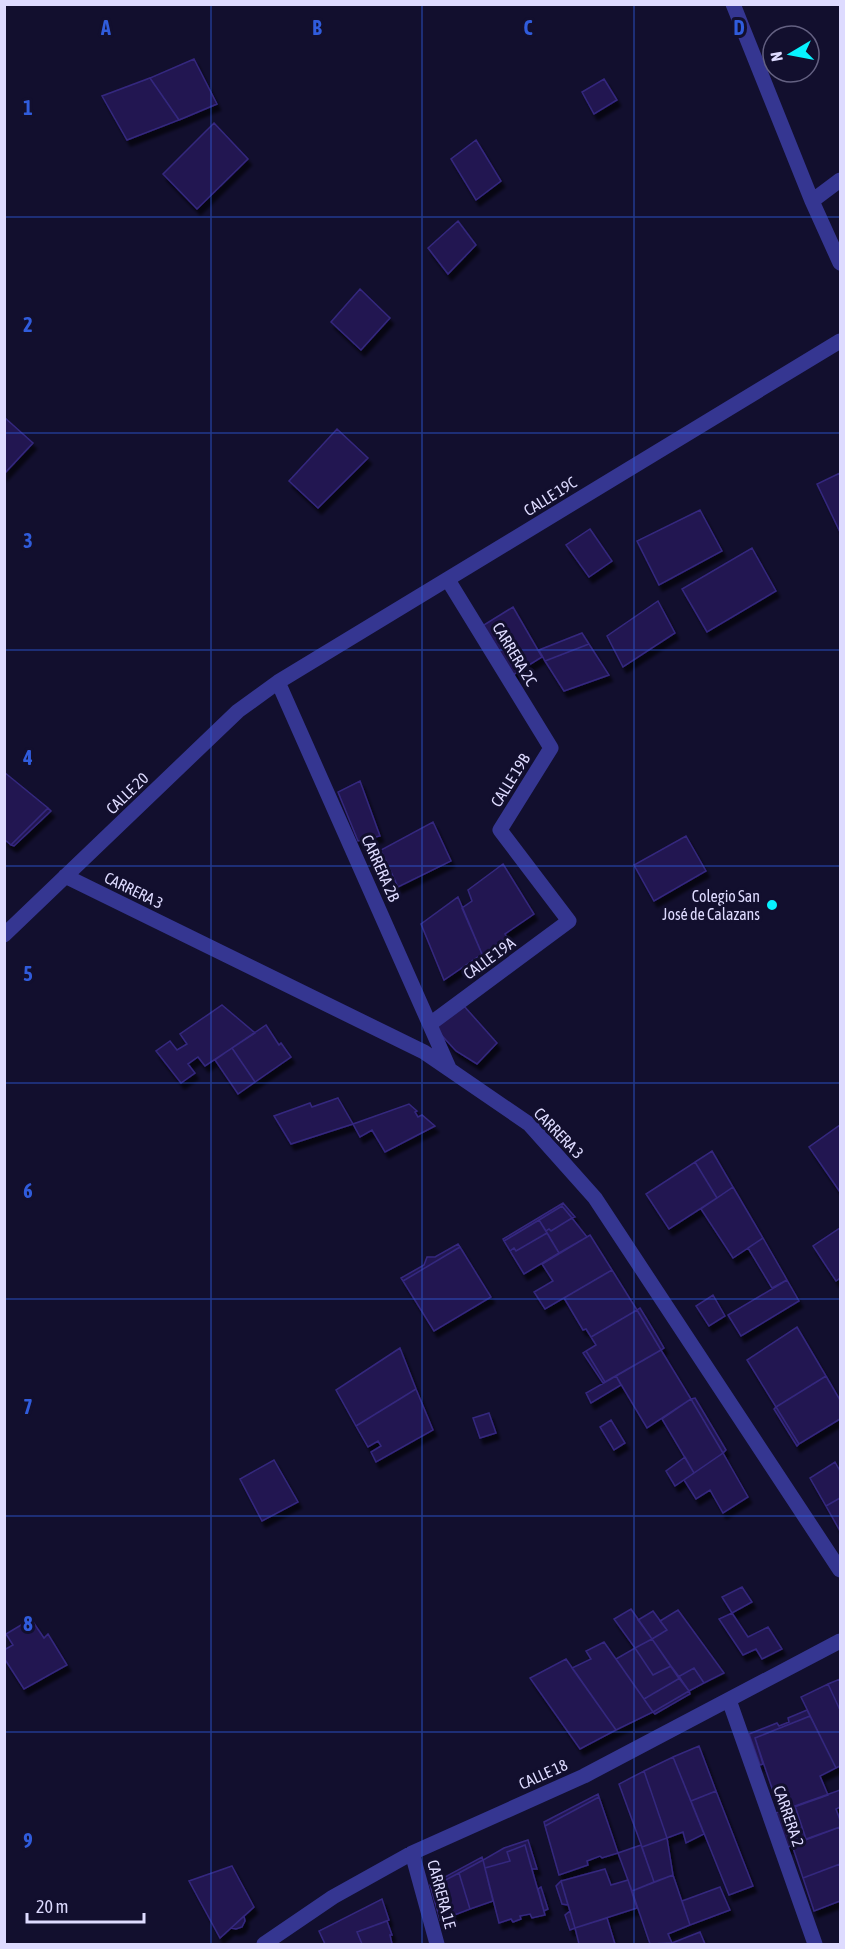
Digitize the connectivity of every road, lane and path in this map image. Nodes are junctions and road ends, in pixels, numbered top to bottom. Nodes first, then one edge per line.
1 (734, 4) edge
2 (840, 180) edge
3 (812, 201) junction
4 (840, 263) edge
5 (840, 341) edge
6 (448, 580) junction
7 (278, 682) junction
8 (551, 748) joint
9 (66, 876) junction
10 (569, 921) joint
11 (4, 934) edge
12 (430, 1023) junction
13 (450, 1070) junction
14 (840, 1570) edge
15 (840, 1641) edge
16 (729, 1700) junction
17 (412, 1853) junction
18 (264, 1944) edge
19 (437, 1944) edge
20 (814, 1944) edge

1 - 3 street
2 - 3 street
3 - 4 street
5 - 6 street, CALLE 19C
6 - 7 street, CALLE 19C
6 - 8 street, CARRERA 2C
7 - 9 street, CALLE 20
7 - 12 street, CARRERA 2B
8 - 10 street, CALLE 19B
9 - 11 street, CALLE 20
9 - 13 street, CARRERA 3
10 - 12 street, CALLE 19A
12 - 13 street, CARRERA 2B
13 - 14 street, CARRERA 3
15 - 16 street, CALLE 18
16 - 17 street, CALLE 18
16 - 20 street, CARRERA 2
17 - 18 street, CALLE 18
17 - 19 street, CARRERA 1E

